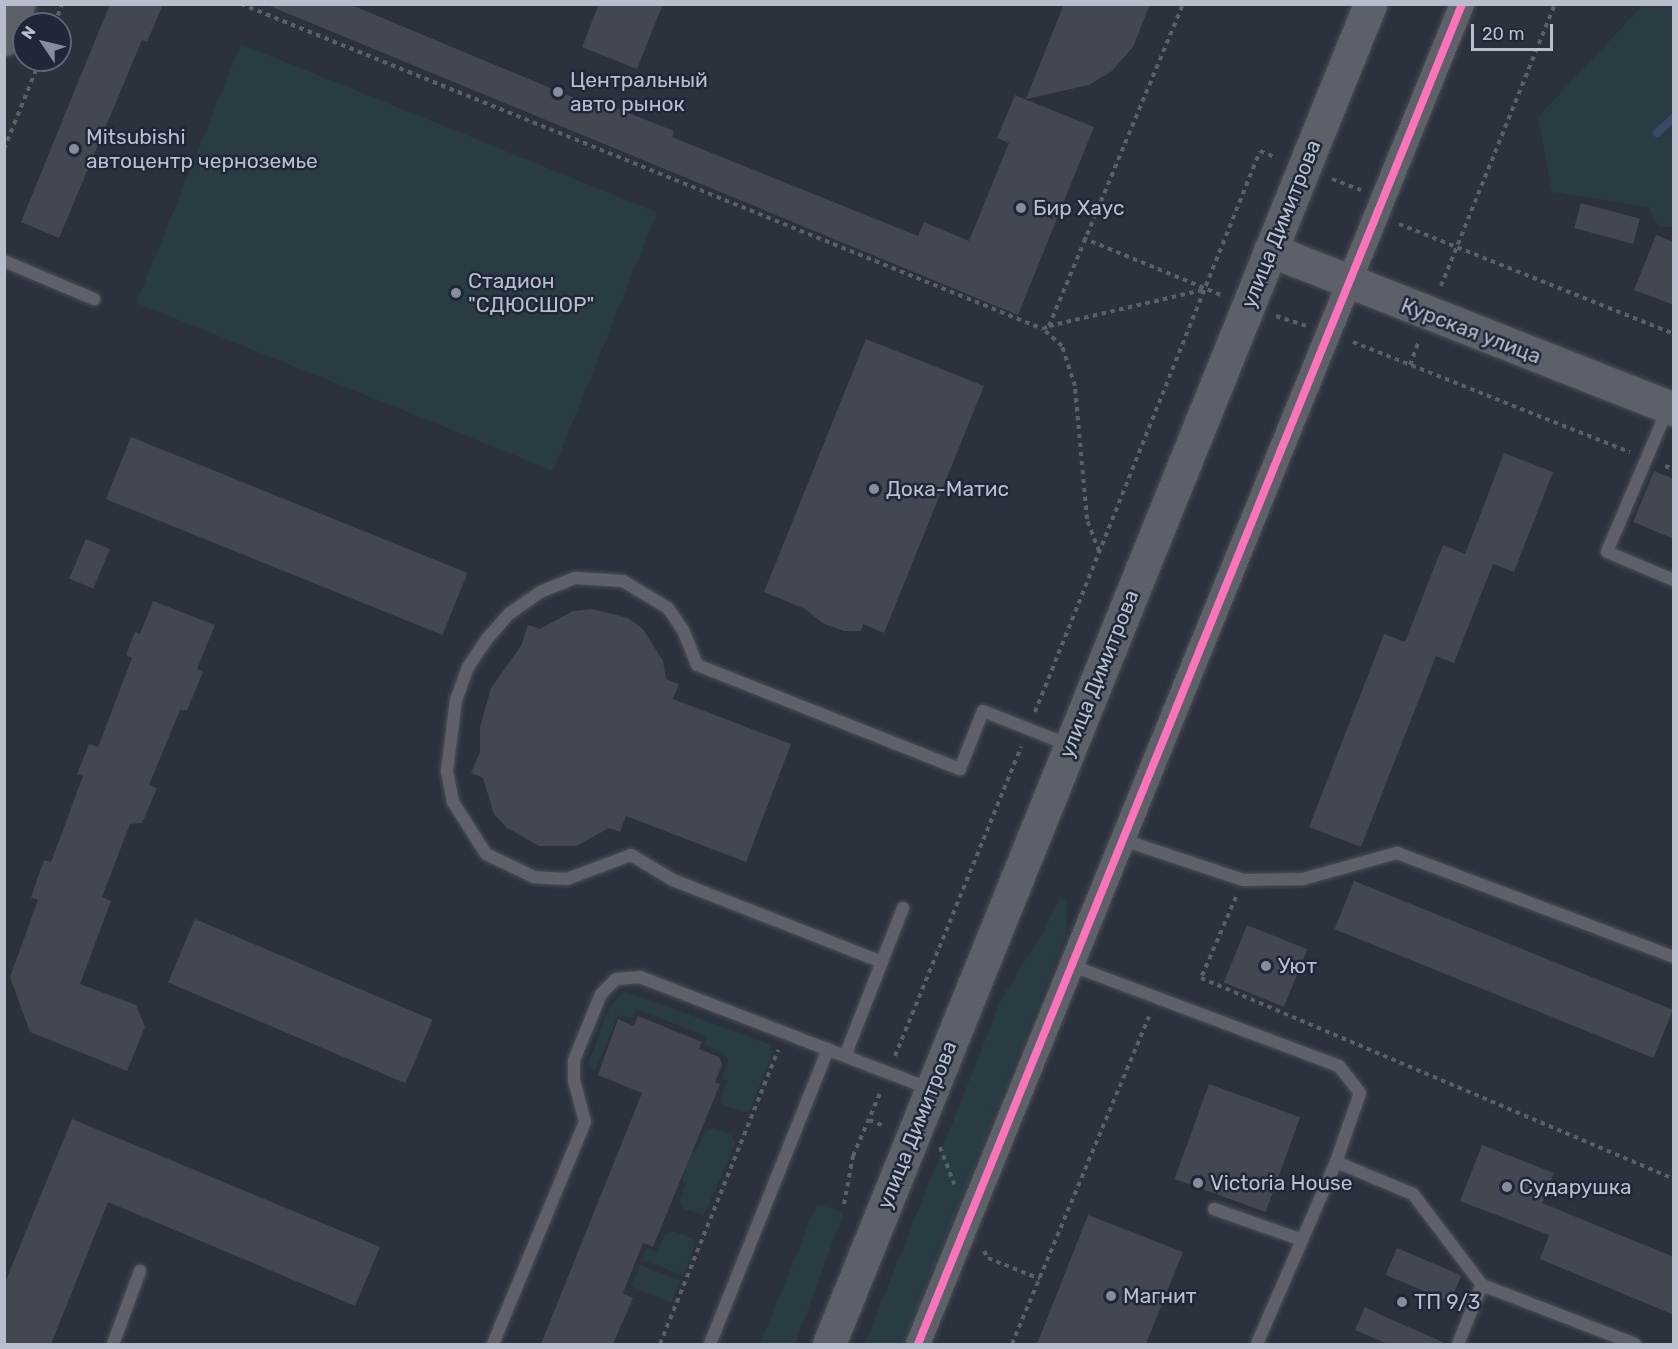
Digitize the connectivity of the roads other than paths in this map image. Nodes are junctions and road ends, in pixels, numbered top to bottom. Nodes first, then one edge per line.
1 (18, 4) edge
2 (1370, 4) edge
3 (1462, 4) edge
4 (4, 39) edge
5 (1270, 250) junction
6 (4, 261) edge
7 (1351, 284) junction
8 (94, 299) dead end
9 (1671, 408) edge
10 (1674, 580) edge
11 (1070, 746) junction
12 (1123, 840) junction
13 (903, 908) dead end
14 (1674, 957) edge
15 (882, 962) junction
16 (1070, 965) junction
17 (828, 1049) junction
18 (845, 1056) junction
19 (931, 1089) junction
20 (1336, 1162) junction
21 (1214, 1209) dead end
22 (1299, 1239) junction
23 (140, 1271) dead end
24 (1482, 1285) junction
25 (112, 1344) edge
26 (493, 1344) edge
27 (710, 1344) edge
28 (829, 1344) edge
29 (918, 1344) edge
30 (1257, 1344) edge
31 (1458, 1344) edge
32 (1635, 1344) edge

1 - 4 main road
2 - 5 main road, улица Димитрова
3 - 7 street
5 - 7 main road, Курская улица
5 - 11 main road, улица Димитрова
6 - 8 lane
7 - 9 main road, Курская улица
7 - 12 street
9 - 10 lane
11 - 15 lane
11 - 19 main road, улица Димитрова
12 - 14 lane
12 - 16 street
13 - 15 lane
15 - 18 lane
16 - 20 lane
16 - 29 street
17 - 18 lane
17 - 26 lane
17 - 27 lane
18 - 19 lane
19 - 28 main road, улица Димитрова
20 - 22 lane
20 - 24 lane
21 - 22 lane
22 - 30 lane
23 - 25 lane
24 - 31 lane
24 - 32 lane

